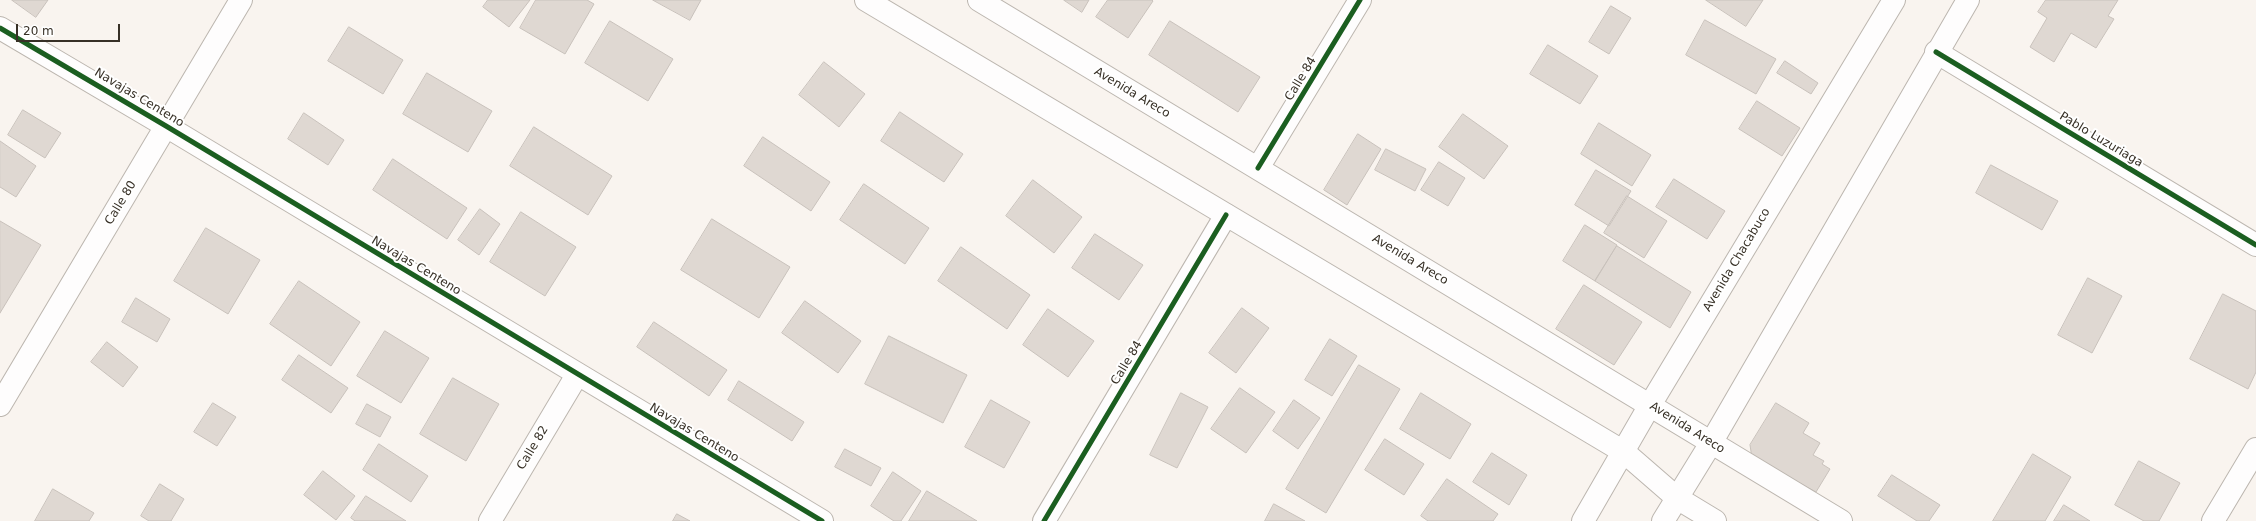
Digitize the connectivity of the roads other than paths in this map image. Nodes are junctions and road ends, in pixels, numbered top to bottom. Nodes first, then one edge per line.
1 (241, 0) edge
2 (866, 0) edge
3 (979, 0) edge
4 (1360, 0) edge
5 (1894, 0) edge
6 (1968, 0) edge
7 (0, 28) edge
8 (1936, 52) junction
9 (166, 126) junction
10 (1258, 168) junction
11 (1226, 215) junction
12 (2256, 245) edge
13 (577, 375) junction
14 (0, 405) edge
15 (1650, 405) junction
16 (1711, 443) junction
17 (2256, 449) edge
18 (1624, 452) junction
19 (1677, 498) junction
20 (490, 521) edge
21 (822, 521) edge
22 (1044, 521) edge
23 (1583, 521) edge
24 (1664, 521) edge
25 (1715, 521) edge
26 (1841, 521) edge
27 (2212, 521) edge

1 - 9 main road, Calle 80
2 - 11 main road
3 - 10 main road, Avenida Areco
4 - 10 main road, Calle 84
5 - 15 main road, Avenida Chacabuco
6 - 8 main road
7 - 9 main road, Navajas Centeno
8 - 12 main road, Pablo Luzuriaga
8 - 16 main road
9 - 13 main road, Navajas Centeno
9 - 14 main road, Calle 80
10 - 15 main road, Avenida Areco
11 - 18 main road
11 - 22 main road, Calle 84
13 - 20 main road, Calle 82
13 - 21 main road, Navajas Centeno
15 - 16 main road, Avenida Areco
15 - 18 main road, Avenida Chacabuco
16 - 19 main road
16 - 26 main road, Avenida Areco
17 - 27 main road
18 - 19 main road
18 - 23 main road, Avenida Chacabuco
19 - 24 main road
19 - 25 main road

